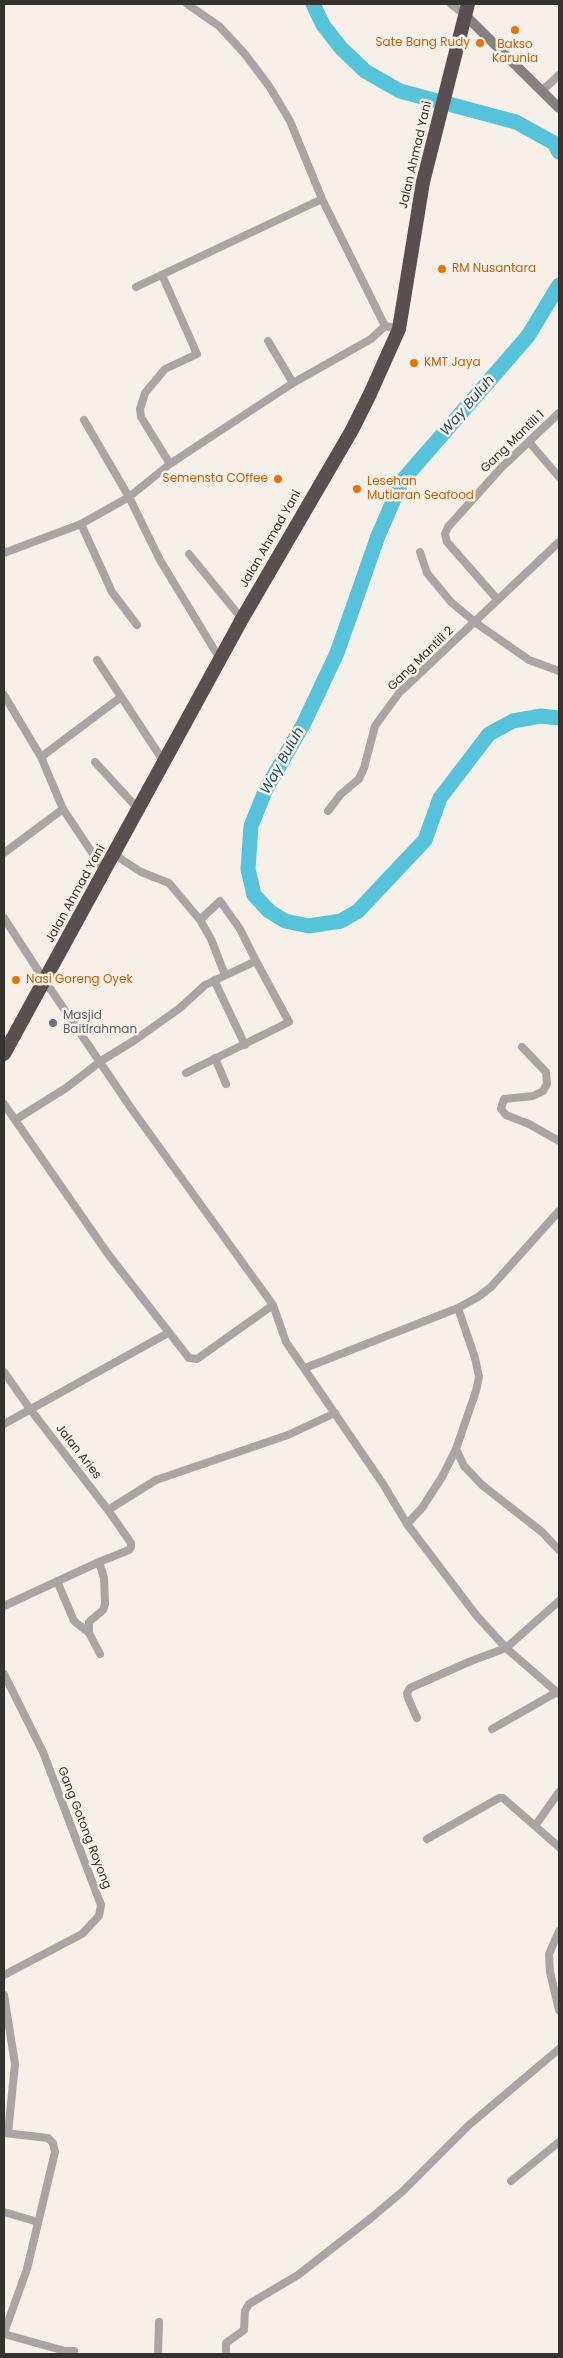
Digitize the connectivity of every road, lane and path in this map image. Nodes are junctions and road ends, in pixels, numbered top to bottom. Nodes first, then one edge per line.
1 (187, 4) edge
2 (451, 4) edge
3 (466, 9) edge
4 (559, 75) edge
5 (543, 90) junction
6 (559, 108) edge
7 (322, 199) junction
8 (162, 275) junction
9 (136, 287) dead end
10 (392, 328) junction
11 (268, 342) dead end
12 (293, 383) junction
13 (559, 413) edge
14 (84, 420) dead end
15 (529, 442) junction
16 (170, 464) junction
17 (559, 478) edge
18 (129, 497) junction
19 (81, 524) junction
20 (559, 542) edge
21 (420, 552) dead end
22 (4, 553) edge
23 (189, 554) dead end
24 (497, 599) junction
25 (242, 620) junction
26 (476, 623) junction
27 (137, 626) dead end
28 (97, 660) dead end
29 (221, 660) junction
30 (559, 671) edge
31 (4, 695) edge
32 (122, 697) junction
33 (41, 757) junction
34 (95, 762) dead end
35 (164, 762) junction
36 (63, 809) junction
37 (139, 810) junction
38 (328, 810) dead end
39 (4, 853) edge
40 (115, 855) junction
41 (105, 872) junction
42 (4, 918) edge
43 (200, 920) junction
44 (256, 961) junction
45 (225, 974) junction
46 (214, 980) junction
47 (45, 982) junction
48 (246, 1045) junction
49 (522, 1047) dead end
50 (4, 1054) edge
51 (215, 1058) junction
52 (101, 1061) junction
53 (186, 1073) dead end
54 (226, 1084) dead end
55 (4, 1104) edge
56 (15, 1120) junction
57 (559, 1141) edge
58 (559, 1211) edge
59 (272, 1305) junction
60 (458, 1308) junction
61 (168, 1333) junction
62 (305, 1368) junction
63 (4, 1372) edge
64 (30, 1409) junction
65 (335, 1413) junction
66 (4, 1424) edge
67 (456, 1449) junction
68 (108, 1510) junction
69 (407, 1524) junction
70 (559, 1550) edge
71 (99, 1562) junction
72 (57, 1581) junction
73 (559, 1602) edge
74 (4, 1606) edge
75 (89, 1633) junction
76 (506, 1648) junction
77 (100, 1654) dead end
78 (4, 1674) edge
79 (6, 1687) edge
80 (558, 1693) edge
81 (417, 1718) dead end
82 (492, 1729) dead end
83 (559, 1792) edge
84 (536, 1826) junction
85 (426, 1839) dead end
86 (559, 1846) edge
87 (559, 1931) edge
88 (4, 1975) edge
89 (4, 1995) edge
90 (559, 2010) edge
91 (559, 2049) edge
92 (6, 2133) edge
93 (559, 2142) edge
94 (511, 2181) dead end
95 (4, 2212) edge
96 (38, 2222) junction
97 (159, 2322) dead end
98 (4, 2334) edge
99 (74, 2350) dead end
100 (158, 2354) edge
101 (226, 2354) edge

1 - 7 street
2 - 3 street
3 - 5 street
3 - 10 highway, Jalan Ahmad Yani
4 - 5 street
5 - 6 street
7 - 8 street
7 - 10 street
8 - 9 street
8 - 16 street
10 - 12 street
10 - 25 highway, Jalan Ahmad Yani
11 - 12 street
12 - 16 street
13 - 15 street, Gang Mantili 1
14 - 18 street
15 - 17 street
15 - 24 street, Gang Mantili 1
16 - 18 street
18 - 19 street
18 - 29 street
19 - 22 street
19 - 27 street
20 - 24 street, Gang Mantili 2
21 - 26 street
23 - 25 street
24 - 26 street, Gang Mantili 2
25 - 29 highway, Jalan Ahmad Yani
26 - 30 street
26 - 38 street, Gang Mantili 2
28 - 32 street
29 - 35 highway, Jalan Ahmad Yani
31 - 33 street
32 - 33 street
32 - 35 street
33 - 36 street
34 - 37 street
35 - 37 highway, Jalan Ahmad Yani
36 - 39 street
36 - 41 street
37 - 40 highway, Jalan Ahmad Yani
40 - 41 highway, Jalan Ahmad Yani
40 - 43 street
41 - 47 highway, Jalan Ahmad Yani
42 - 47 street
43 - 44 street
43 - 45 street
44 - 45 street
44 - 48 street
45 - 46 street
46 - 48 street
46 - 52 street
47 - 50 highway, Jalan Ahmad Yani
47 - 52 street
48 - 51 street
49 - 57 street
51 - 53 street
51 - 54 street
52 - 56 street
52 - 59 street
55 - 56 street
56 - 61 street
58 - 60 street
59 - 61 street
59 - 62 street
60 - 62 street
60 - 67 street
61 - 64 street
62 - 65 street
63 - 64 street, Jalan Aries
64 - 66 street
64 - 68 street, Jalan Aries
65 - 68 street
65 - 69 street
67 - 69 street
67 - 70 street
68 - 71 street, Jalan Aries
69 - 76 street
71 - 72 street
71 - 75 street
72 - 74 street
72 - 75 street
73 - 76 street
75 - 77 street
76 - 80 street
76 - 81 street
78 - 79 street, Gang Gotong Royong
79 - 88 street, Gang Gotong Royong
80 - 82 street
83 - 84 street
84 - 85 street
84 - 86 street
87 - 90 street
89 - 92 street
91 - 101 street
92 - 96 street
93 - 94 street
95 - 96 street
96 - 98 street
97 - 100 street
98 - 99 street

